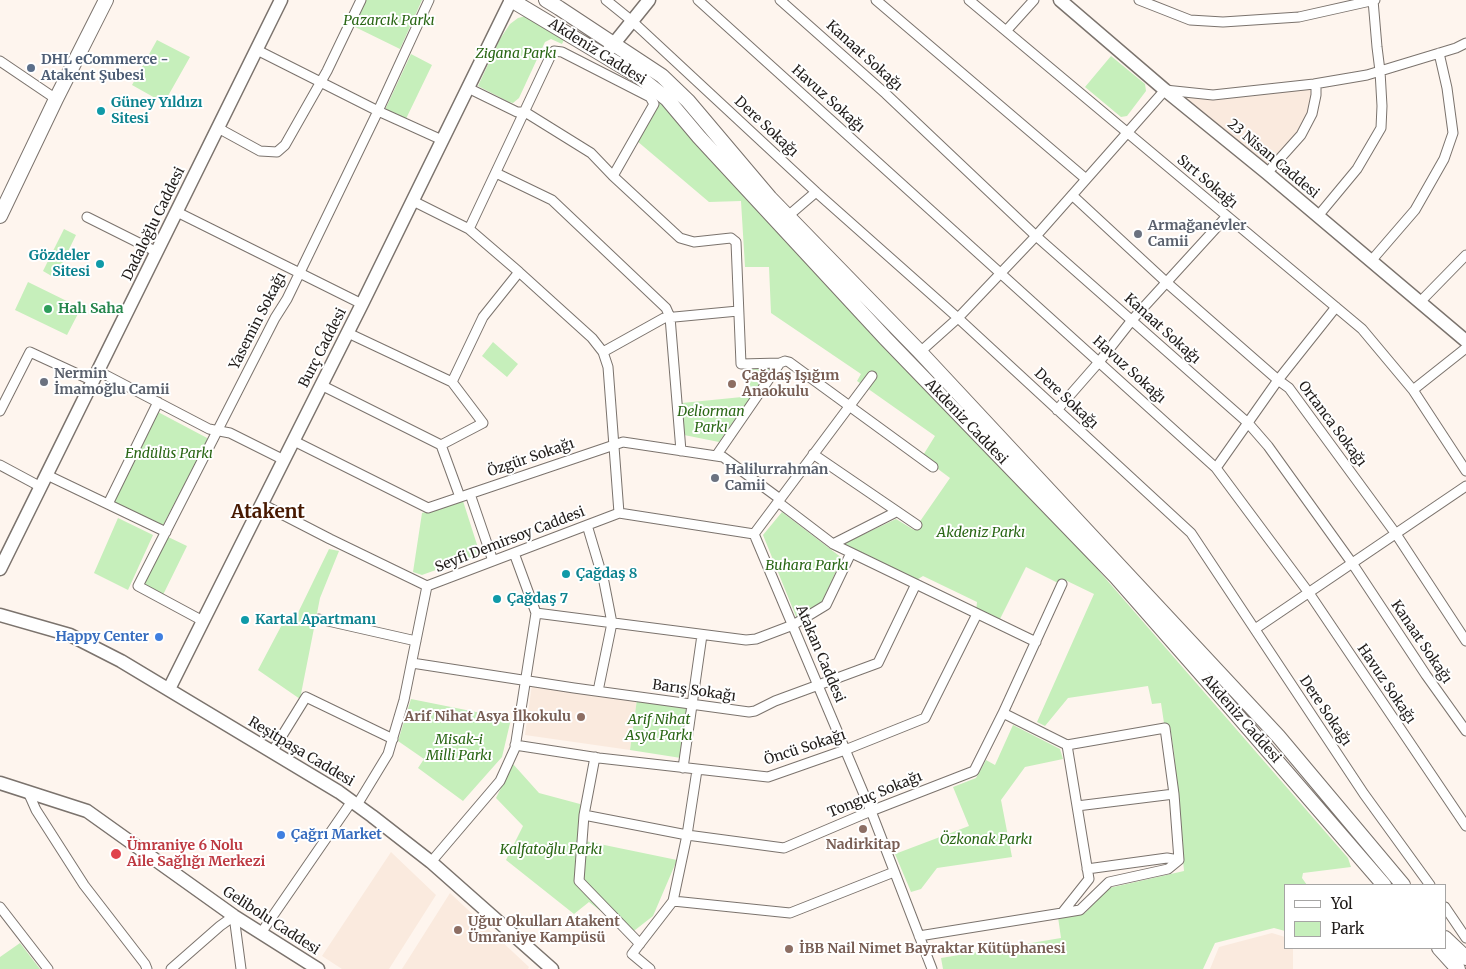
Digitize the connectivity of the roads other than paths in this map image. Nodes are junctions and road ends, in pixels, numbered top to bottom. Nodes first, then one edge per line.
1 (106, 0) edge
2 (281, 0) edge
3 (361, 0) edge
4 (429, 0) edge
5 (511, 0) edge
6 (546, 0) edge
7 (606, 0) edge
8 (649, 0) edge
9 (698, 0) edge
10 (780, 0) edge
11 (876, 0) edge
12 (969, 0) edge
13 (1034, 0) edge
14 (1060, 0) edge
15 (1139, 0) edge
16 (1373, 0) edge
17 (1073, 4) edge
18 (527, 9) junction
19 (501, 20) junction
20 (632, 21) junction
21 (1006, 32) junction
22 (1466, 43) edge
23 (257, 50) junction
24 (610, 50) junction
25 (1439, 53) junction
26 (1, 65) edge
27 (1380, 71) junction
28 (321, 82) junction
29 (1316, 84) junction
30 (468, 88) junction
31 (1164, 90) junction
32 (56, 99) junction
33 (378, 111) junction
34 (525, 112) junction
35 (218, 128) junction
36 (1127, 132) junction
37 (442, 140) junction
38 (1267, 173) junction
39 (496, 174) junction
40 (613, 176) junction
41 (1086, 179) junction
42 (816, 192) junction
43 (1072, 195) junction
44 (413, 201) junction
45 (177, 212) junction
46 (0, 216) edge
47 (87, 216) dead end
48 (788, 216) junction
49 (1227, 216) junction
50 (1318, 216) junction
51 (469, 229) junction
52 (1036, 236) junction
53 (157, 252) junction
54 (1466, 255) edge
55 (1371, 261) junction
56 (299, 272) junction
57 (519, 272) junction
58 (1000, 272) junction
59 (1166, 282) junction
60 (1420, 302) junction
61 (362, 304) junction
62 (1336, 307) junction
63 (738, 311) junction
64 (670, 317) junction
65 (958, 318) junction
66 (1132, 320) junction
67 (348, 333) junction
68 (1466, 341) edge
69 (1466, 348) edge
70 (603, 352) junction
71 (920, 352) junction
72 (1099, 362) junction
73 (784, 363) junction
74 (96, 376) junction
75 (872, 376) dead end
76 (1278, 380) junction
77 (452, 382) junction
78 (321, 385) junction
79 (1412, 390) junction
80 (158, 402) junction
81 (848, 406) junction
82 (1057, 410) junction
83 (0, 411) edge
84 (1248, 423) junction
85 (218, 430) junction
86 (294, 441) junction
87 (441, 445) junction
88 (614, 445) junction
89 (681, 451) junction
90 (813, 454) junction
91 (716, 456) junction
92 (284, 460) junction
93 (0, 465) edge
94 (933, 467) dead end
95 (1216, 468) junction
96 (1466, 471) edge
97 (47, 475) junction
98 (1466, 486) edge
99 (41, 487) junction
100 (470, 494) junction
101 (460, 497) junction
102 (779, 500) junction
103 (108, 504) junction
104 (262, 504) junction
105 (896, 512) junction
106 (619, 513) junction
107 (587, 525) junction
108 (917, 526) dead end
109 (166, 532) junction
110 (754, 534) junction
111 (1396, 534) junction
112 (833, 544) junction
113 (514, 553) junction
114 (851, 553) junction
115 (493, 561) junction
116 (1352, 564) junction
117 (0, 569) edge
118 (916, 584) junction
119 (1062, 584) dead end
120 (427, 586) junction
121 (1308, 593) junction
122 (536, 613) junction
123 (977, 614) junction
124 (0, 615) edge
125 (319, 619) dead end
126 (203, 620) junction
127 (612, 623) junction
128 (793, 625) junction
129 (1255, 629) junction
130 (702, 635) junction
131 (416, 641) junction
132 (1466, 641) edge
133 (1036, 642) junction
134 (412, 663) junction
135 (525, 680) junction
136 (818, 685) junction
137 (170, 689) junction
138 (598, 691) junction
139 (692, 705) junction
140 (1003, 713) junction
141 (1466, 731) edge
142 (393, 739) junction
143 (515, 745) junction
144 (1068, 745) junction
145 (845, 750) junction
146 (272, 752) junction
147 (595, 757) junction
148 (683, 768) junction
149 (697, 770) junction
150 (0, 784) edge
151 (28, 792) junction
152 (1174, 794) junction
153 (354, 803) junction
154 (1077, 806) junction
155 (871, 811) junction
156 (584, 815) junction
157 (1466, 826) edge
158 (687, 835) junction
159 (1179, 860) junction
160 (431, 862) junction
161 (1087, 869) junction
162 (894, 872) junction
163 (1383, 884) edge
164 (1402, 884) edge
165 (1429, 884) edge
166 (673, 902) junction
167 (0, 907) edge
168 (1446, 908) edge
169 (1062, 913) junction
170 (234, 916) junction
171 (261, 933) junction
172 (919, 936) junction
173 (1466, 938) edge
174 (1446, 939) edge
175 (640, 944) junction
176 (1440, 949) edge
177 (1466, 958) edge
178 (48, 969) edge
179 (147, 969) edge
180 (170, 969) edge
181 (241, 969) edge
182 (318, 969) edge
183 (552, 969) edge
184 (650, 969) edge
185 (932, 969) edge
186 (1458, 969) edge

1 - 32 main road
2 - 23 street, Dadaloğlu Caddesi
3 - 28 street
4 - 33 street, Yasemin Sokağı
5 - 18 main road, Akdeniz Caddesi
5 - 19 street, Burç Caddesi
6 - 24 main road, Akdeniz Caddesi
7 - 20 street, Dere Sokağı
8 - 20 street
9 - 58 street, Havuz Sokağı
10 - 52 street, Kanaat Sokağı
11 - 41 street
12 - 21 street, Sırt Sokağı
13 - 21 street
14 - 17 street, 23 Nisan Caddesi
15 - 16 street
16 - 27 street
17 - 31 street, 23 Nisan Caddesi
18 - 19 street
18 - 24 main road, Akdeniz Caddesi
19 - 30 street, Burç Caddesi
20 - 24 street
20 - 42 street, Dere Sokağı
21 - 36 street, Sırt Sokağı
22 - 25 street
23 - 28 street
23 - 35 street, Dadaloğlu Caddesi
24 - 48 main road, Akdeniz Caddesi
24 - 163 main road, Akdeniz Caddesi
25 - 27 street
25 - 55 street
26 - 32 street
27 - 29 street
27 - 50 street
28 - 33 street
28 - 35 street
29 - 31 street
29 - 38 street
30 - 34 street
30 - 37 street, Burç Caddesi
31 - 36 street
31 - 38 street, 23 Nisan Caddesi
32 - 46 main road
33 - 37 street
33 - 56 street, Yasemin Sokağı
34 - 39 street
34 - 40 street
34 - 40 street
35 - 45 street, Dadaloğlu Caddesi
36 - 41 street
36 - 49 street, Sırt Sokağı
37 - 44 street, Burç Caddesi
38 - 50 street, 23 Nisan Caddesi
39 - 51 street
39 - 64 street
40 - 63 street
41 - 43 street
42 - 48 street
42 - 65 street, Dere Sokağı
43 - 52 street
43 - 59 street, Ortanca Sokağı
44 - 51 street
44 - 61 street, Burç Caddesi
45 - 53 street, Dadaloğlu Caddesi
45 - 56 street
47 - 53 street
48 - 71 main road, Akdeniz Caddesi
49 - 59 street
49 - 62 street, Sırt Sokağı
50 - 55 street, 23 Nisan Caddesi
51 - 57 street
52 - 58 street
52 - 66 street, Kanaat Sokağı
53 - 74 street, Dadaloğlu Caddesi
54 - 60 street
55 - 60 street, 23 Nisan Caddesi
56 - 61 street
56 - 85 street, Yasemin Sokağı
57 - 70 street
57 - 77 street
58 - 65 street
58 - 72 street, Havuz Sokağı
59 - 66 street
59 - 76 street, Ortanca Sokağı
60 - 68 street, 23 Nisan Caddesi
61 - 67 street, Burç Caddesi
62 - 76 street
62 - 79 street, Sırt Sokağı
63 - 64 street
63 - 73 street
64 - 70 street
64 - 89 street
65 - 71 street
65 - 82 street, Dere Sokağı
66 - 72 street
66 - 84 street, Kanaat Sokağı
67 - 77 street
67 - 78 street, Burç Caddesi
69 - 79 street
70 - 88 street
71 - 164 main road, Akdeniz Caddesi
72 - 82 street
72 - 95 street, Havuz Sokağı
73 - 81 street
73 - 91 street
74 - 80 street
74 - 83 street
74 - 97 street, Dadaloğlu Caddesi
75 - 81 street
76 - 84 street
76 - 111 street, Ortanca Sokağı
77 - 87 street
78 - 86 street, Burç Caddesi
78 - 87 street
79 - 96 street, Sırt Sokağı
80 - 85 street
80 - 103 street
81 - 90 street
81 - 94 street
82 - 129 street, Dere Sokağı
84 - 95 street
84 - 116 street, Kanaat Sokağı
85 - 92 street
85 - 109 street, Yasemin Sokağı
86 - 92 street, Burç Caddesi
86 - 101 street, Özgür Sokağı
87 - 101 street
88 - 89 street, Özgür Sokağı
88 - 100 street, Özgür Sokağı
88 - 106 street
89 - 91 street, Özgür Sokağı
90 - 102 street
90 - 105 street
91 - 102 street, Özgür Sokağı
92 - 104 street, Burç Caddesi
93 - 99 street
95 - 121 street, Havuz Sokağı
97 - 99 street, Dadaloğlu Caddesi
97 - 103 street
98 - 111 street
99 - 117 street, Dadaloğlu Caddesi
100 - 101 street, Özgür Sokağı
100 - 115 street
102 - 110 street
102 - 112 street, Özgür Sokağı
103 - 109 street
104 - 120 street, Seyfi Demirsoy Caddesi
104 - 126 street, Burç Caddesi
105 - 108 street
105 - 112 street
106 - 107 street, Seyfi Demirsoy Caddesi
106 - 110 street, Seyfi Demirsoy Caddesi
107 - 113 street, Seyfi Demirsoy Caddesi
107 - 127 street
109 - 126 street, Yasemin Sokağı
110 - 128 street, Atakan Caddesi
111 - 116 street
111 - 132 street, Ortanca Sokağı
112 - 114 street, Özgür Sokağı
113 - 115 street, Seyfi Demirsoy Caddesi
113 - 122 street
114 - 118 street, Özgür Sokağı
114 - 128 street
115 - 120 street, Seyfi Demirsoy Caddesi
116 - 121 street
116 - 141 street, Kanaat Sokağı
118 - 123 street, Özgür Sokağı
118 - 136 street, Barış Sokağı
119 - 133 street, Tonguç Sokağı
120 - 131 street
121 - 129 street
121 - 157 street, Havuz Sokağı
122 - 127 street
122 - 135 street
123 - 133 street, Özgür Sokağı
123 - 145 street, Öncü Sokağı
124 - 137 street, Reşitpaşa Caddesi
125 - 131 street
126 - 137 street, Burç Caddesi
127 - 130 street
127 - 138 street
128 - 130 street
128 - 136 street, Atakan Caddesi
129 - 165 street, Dere Sokağı
130 - 139 street
131 - 134 street
133 - 140 street, Tonguç Sokağı
134 - 135 street, Barış Sokağı
134 - 142 street
135 - 138 street, Barış Sokağı
135 - 143 street
136 - 139 street, Barış Sokağı
136 - 145 street, Atakan Caddesi
137 - 146 street, Reşitpaşa Caddesi
138 - 139 street, Barış Sokağı
139 - 148 street
140 - 144 street
140 - 155 street, Tonguç Sokağı
142 - 146 street
142 - 153 street
143 - 147 street, Öncü Sokağı
143 - 160 street
144 - 152 street
144 - 154 street
145 - 149 street, Öncü Sokağı
145 - 155 street, Atakan Caddesi
146 - 153 street, Reşitpaşa Caddesi
147 - 148 street, Öncü Sokağı
147 - 156 street
148 - 149 street, Öncü Sokağı
149 - 158 street
150 - 151 street, Gelibolu Caddesi
151 - 170 street, Gelibolu Caddesi
151 - 179 street
152 - 154 street
152 - 159 street
153 - 160 street, Reşitpaşa Caddesi
153 - 171 street
154 - 161 street
155 - 158 street, Tonguç Sokağı
155 - 162 street, Atakan Caddesi
156 - 158 street, Tonguç Sokağı
156 - 175 street
158 - 166 street
159 - 161 street
159 - 169 street
160 - 183 street, Reşitpaşa Caddesi
161 - 169 street
162 - 166 street
162 - 172 street, Atakan Caddesi
166 - 175 street
167 - 178 street
168 - 173 street
169 - 172 street
170 - 171 street, Gelibolu Caddesi
170 - 180 street
170 - 181 street
171 - 182 street, Gelibolu Caddesi
172 - 185 street, Atakan Caddesi
174 - 177 main road
175 - 184 street
176 - 186 main road

